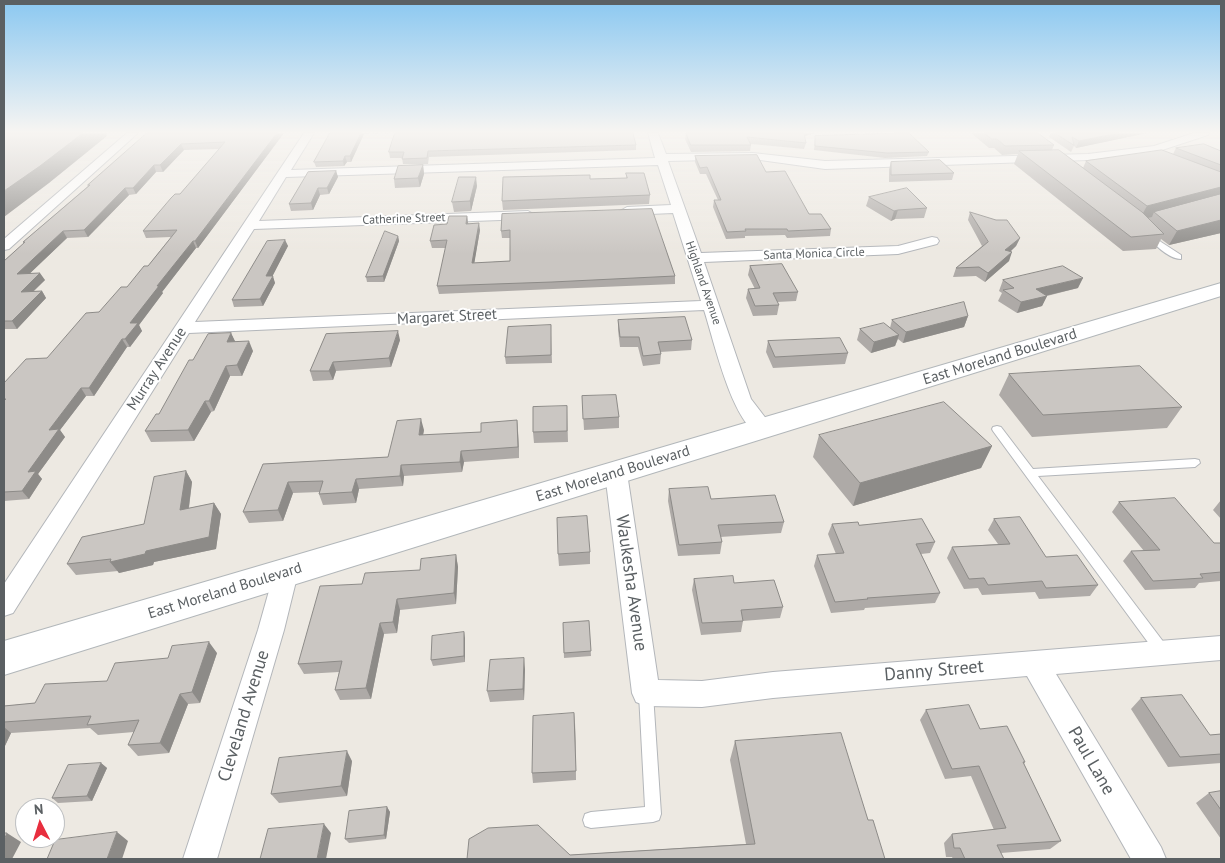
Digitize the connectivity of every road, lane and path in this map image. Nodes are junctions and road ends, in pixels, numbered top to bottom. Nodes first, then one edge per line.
1 (87, 173) edge
2 (301, 173) edge
3 (667, 173) edge
4 (283, 174) joint
5 (679, 209) junction
6 (617, 211) edge
7 (540, 214) edge
8 (250, 225) junction
9 (1144, 231) edge
10 (932, 241) dead end
11 (4, 246) edge
12 (1178, 256) dead end
13 (695, 258) junction
14 (1221, 290) edge
15 (711, 305) junction
16 (184, 328) junction
17 (764, 429) junction
18 (997, 429) dead end
19 (1195, 463) dead end
20 (616, 473) junction
21 (1030, 473) junction
22 (286, 572) junction
23 (4, 604) edge
24 (1221, 648) edge
25 (1164, 653) junction
26 (4, 658) edge
27 (1034, 663) junction
28 (646, 693) junction
29 (591, 820) dead end
30 (200, 859) edge
31 (1149, 859) edge

1 - 11 street
2 - 4 street
3 - 5 street, Highland Avenue
4 - 8 street, Murray Avenue
5 - 6 street
5 - 13 street, Highland Avenue
7 - 8 street, Catherine Street
8 - 16 street, Murray Avenue
9 - 12 lane
10 - 13 street, Santa Monica Circle
13 - 15 street, Highland Avenue
14 - 17 main road, East Moreland Boulevard
15 - 16 street, Margaret Street
15 - 17 street, Highland Avenue
16 - 23 street, Murray Avenue
17 - 20 main road, East Moreland Boulevard
18 - 21 lane
19 - 21 lane
20 - 22 main road, East Moreland Boulevard
20 - 28 street, Waukesha Avenue
21 - 25 lane
22 - 26 main road, East Moreland Boulevard
22 - 30 street, Cleveland Avenue
24 - 25 street, Danny Street
25 - 27 street, Danny Street
27 - 28 street, Danny Street
27 - 31 street, Paul Lane
28 - 29 lane

